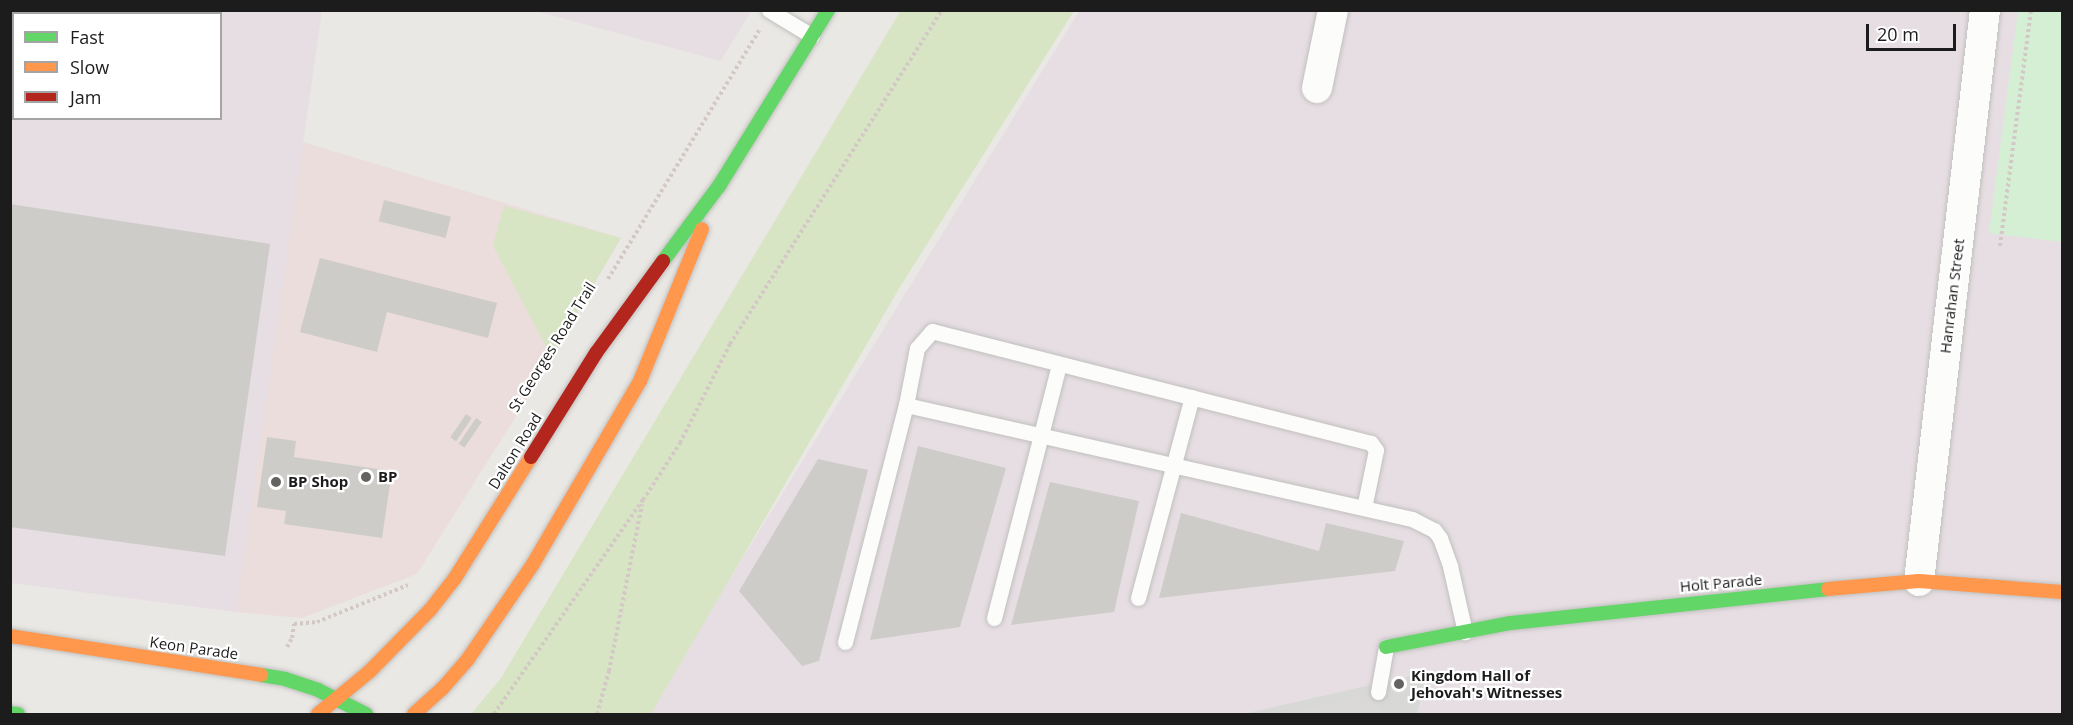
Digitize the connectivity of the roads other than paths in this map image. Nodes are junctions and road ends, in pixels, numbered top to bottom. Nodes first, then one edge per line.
1 (828, 10) edge
2 (1333, 10) edge
3 (1985, 10) edge
4 (770, 11) edge
5 (812, 36) junction
6 (1317, 88) dead end
7 (719, 186) junction
8 (1059, 364) junction
9 (1192, 398) junction
10 (906, 405) junction
11 (1040, 435) junction
12 (1174, 465) junction
13 (1364, 508) junction
14 (1919, 580) junction
15 (2062, 592) edge
16 (1138, 598) dead end
17 (994, 618) dead end
18 (1465, 632) junction
19 (10, 636) edge
20 (845, 642) dead end
21 (1386, 647) joint
22 (1378, 692) dead end
23 (338, 699) junction
24 (10, 713) edge
25 (18, 714) edge
26 (318, 714) edge
27 (366, 714) edge
28 (414, 714) edge

1 - 5 main road, Dalton Road
2 - 6 street
3 - 14 street, Hanrahan Street
4 - 5 lane
5 - 7 main road, Dalton Road
7 - 23 main road, Dalton Road
7 - 28 main road, Dalton Road
8 - 9 lane
8 - 10 lane
8 - 11 lane
9 - 12 lane
9 - 13 lane
10 - 11 lane
10 - 20 lane
11 - 12 lane
11 - 17 lane
12 - 13 lane
12 - 16 lane
13 - 18 lane
14 - 15 main road, Holt Parade
14 - 18 main road, Holt Parade
18 - 21 main road, Holt Parade
19 - 23 main road, Keon Parade
21 - 22 lane
23 - 26 main road, Dalton Road
23 - 27 main road, Keon Parade
24 - 25 main road

